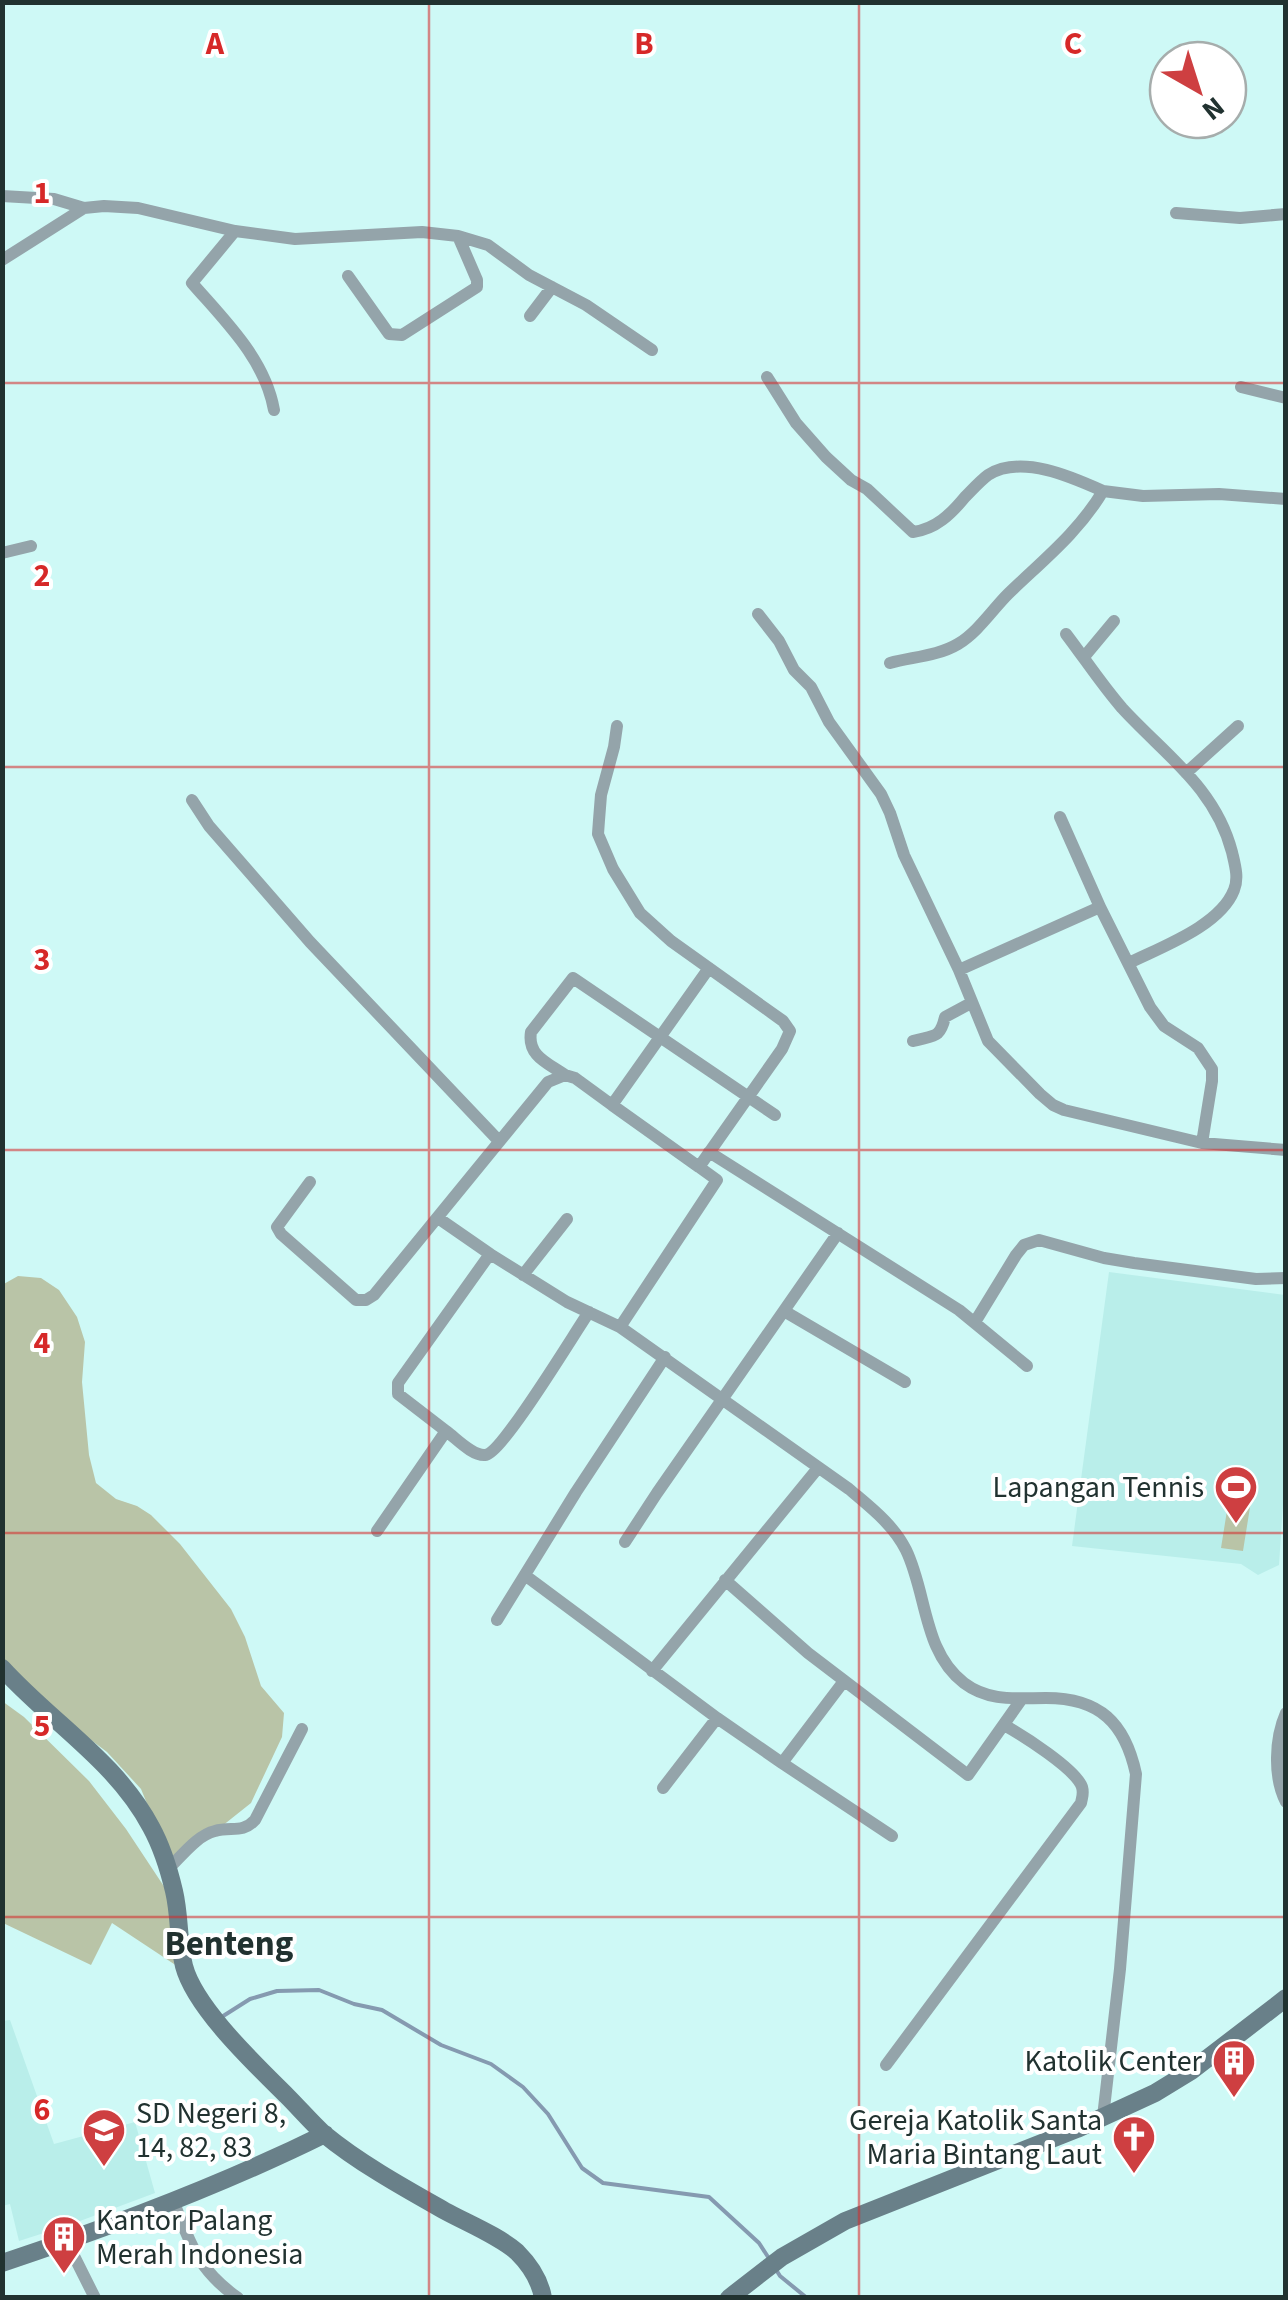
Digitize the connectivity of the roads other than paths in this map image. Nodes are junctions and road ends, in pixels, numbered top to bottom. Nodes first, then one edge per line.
1 (2, 196) edge
2 (84, 208) junction
3 (1176, 213) dead end
4 (1286, 214) edge
5 (235, 231) junction
6 (458, 236) junction
7 (2, 260) edge
8 (348, 276) dead end
9 (552, 287) junction
10 (530, 316) dead end
11 (652, 350) dead end
12 (768, 377) dead end
13 (1241, 387) dead end
14 (1286, 398) edge
15 (274, 410) dead end
16 (1103, 491) junction
17 (1286, 498) edge
18 (30, 546) dead end
19 (2, 552) edge
20 (758, 614) dead end
21 (1114, 621) dead end
22 (1066, 634) dead end
23 (1084, 657) junction
24 (890, 663) dead end
25 (616, 726) dead end
26 (1238, 726) dead end
27 (1186, 773) junction
28 (192, 800) dead end
29 (1060, 817) dead end
30 (1100, 907) junction
31 (1129, 963) junction
32 (708, 968) junction
33 (959, 970) junction
34 (971, 1003) junction
35 (661, 1036) junction
36 (912, 1041) dead end
37 (565, 1075) junction
38 (748, 1098) junction
39 (612, 1106) junction
40 (774, 1114) dead end
41 (499, 1141) junction
42 (1202, 1143) junction
43 (1286, 1150) edge
44 (709, 1152) junction
45 (728, 1164) junction
46 (699, 1167) junction
47 (717, 1180) junction
48 (310, 1182) dead end
49 (438, 1218) junction
50 (567, 1219) dead end
51 (838, 1233) junction
52 (490, 1254) junction
53 (524, 1275) junction
54 (1286, 1278) edge
55 (784, 1311) junction
56 (589, 1312) junction
57 (975, 1322) junction
58 (620, 1327) junction
59 (665, 1357) junction
60 (1027, 1366) dead end
61 (904, 1382) dead end
62 (723, 1401) junction
63 (446, 1431) junction
64 (818, 1468) junction
65 (377, 1531) dead end
66 (625, 1542) dead end
67 (526, 1576) junction
68 (725, 1580) junction
69 (496, 1620) dead end
70 (2, 1668) edge
71 (652, 1671) junction
72 (844, 1681) junction
73 (1021, 1700) junction
74 (1286, 1713) edge
75 (717, 1718) junction
76 (1004, 1725) junction
77 (302, 1729) dead end
78 (782, 1763) junction
79 (663, 1788) dead end
80 (1286, 1802) edge
81 (892, 1836) dead end
82 (168, 1869) junction
83 (1286, 1998) edge
84 (886, 2065) dead end
85 (1103, 2117) junction
86 (325, 2134) junction
87 (174, 2203) junction
88 (68, 2242) junction
89 (2, 2263) edge
90 (95, 2298) edge
91 (238, 2298) edge
92 (544, 2298) edge
93 (729, 2298) edge

1 - 2 street
2 - 5 street
2 - 7 street
3 - 4 street
5 - 6 street
5 - 15 street
6 - 8 street
6 - 9 street
9 - 10 street
9 - 11 street
12 - 16 street
13 - 14 street
16 - 17 street
16 - 24 street
18 - 19 street
20 - 33 street
21 - 23 street
22 - 23 street
23 - 27 street
25 - 32 street
26 - 27 street
27 - 31 street
28 - 41 street
29 - 30 street
30 - 31 street
30 - 33 street
31 - 42 street
32 - 35 street
32 - 38 street
33 - 34 street
34 - 36 street
34 - 42 street
35 - 37 street
35 - 38 street
35 - 39 street
37 - 39 street
37 - 41 street
38 - 40 street
38 - 44 street
39 - 46 street
41 - 49 street
42 - 43 street
44 - 45 street
44 - 46 street
45 - 47 street
45 - 51 street
46 - 47 street
47 - 58 street
48 - 49 street
49 - 52 street
50 - 53 street
51 - 55 street
51 - 57 street
52 - 53 street
52 - 63 street
53 - 56 street
54 - 57 street
55 - 61 street
55 - 62 street
56 - 58 street
56 - 63 street
57 - 60 street
58 - 59 street
59 - 62 street
59 - 67 street
62 - 64 street
62 - 66 street
63 - 65 street
64 - 68 street
64 - 73 street
67 - 69 street
67 - 71 street
68 - 71 street
68 - 72 street
70 - 82 street
71 - 75 street
72 - 76 street
72 - 78 street
73 - 76 street
73 - 85 street
74 - 80 street
75 - 78 street
75 - 79 street
76 - 84 street
77 - 82 street
78 - 81 street
82 - 86 street
83 - 85 street
85 - 93 street
86 - 87 street
86 - 92 street
87 - 88 street
87 - 91 street
88 - 89 street
88 - 90 street

